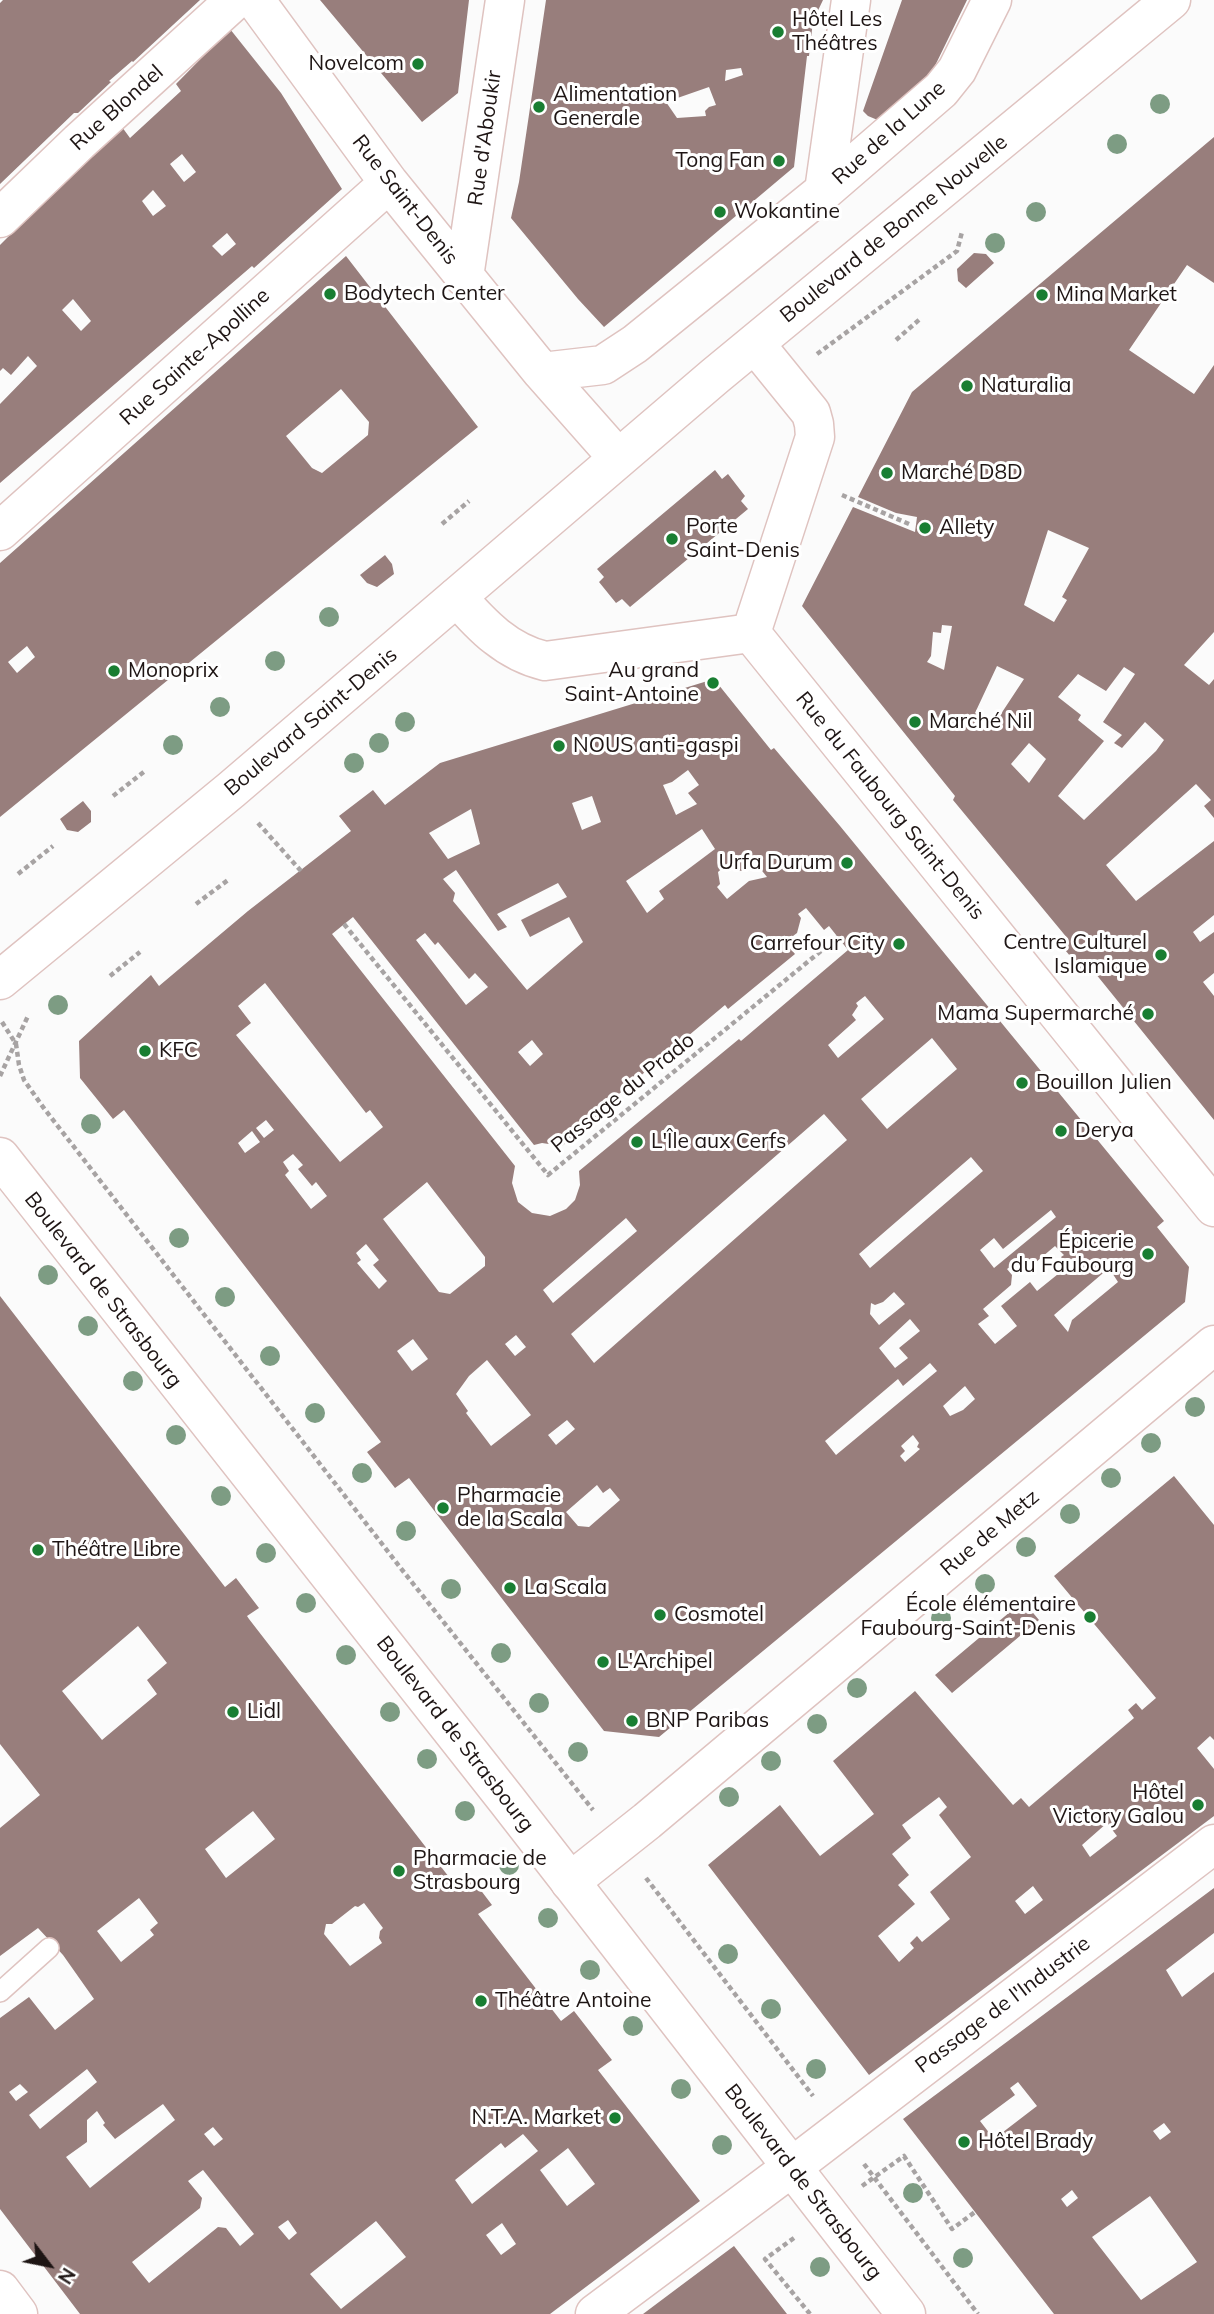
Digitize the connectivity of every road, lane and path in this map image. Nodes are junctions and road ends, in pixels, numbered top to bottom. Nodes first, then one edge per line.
1 (235, 0) edge
2 (255, 0) edge
3 (505, 0) edge
4 (851, 0) edge
5 (992, 0) edge
6 (1171, 0) edge
7 (389, 183) junction
8 (824, 191) junction
9 (0, 218) edge
10 (464, 277) junction
11 (920, 319) dead end
12 (896, 340) dead end
13 (755, 344) junction
14 (542, 372) junction
15 (618, 458) junction
16 (840, 494) dead end
17 (469, 501) dead end
18 (442, 524) dead end
19 (909, 524) dead end
20 (0, 531) edge
21 (457, 597) junction
22 (751, 633) junction
23 (145, 771) dead end
24 (231, 790) junction
25 (113, 796) dead end
26 (53, 846) dead end
27 (301, 871) dead end
28 (18, 874) dead end
29 (228, 880) dead end
30 (196, 904) dead end
31 (344, 924) dead end
32 (838, 937) dead end
33 (140, 951) dead end
34 (110, 976) dead end
35 (0, 980) edge
36 (0, 1020) edge
37 (16, 1044) junction
38 (0, 1076) edge
39 (0, 1157) edge
40 (1214, 1207) edge
41 (1214, 1345) edge
42 (598, 1816) dead end
43 (1214, 1844) edge
44 (639, 1868) dead end
45 (570, 1881) junction
46 (49, 1948) dead end
47 (0, 1992) edge
48 (818, 2103) dead end
49 (861, 2160) dead end
50 (792, 2167) junction
51 (880, 2173) dead end
52 (975, 2212) dead end
53 (793, 2239) dead end
54 (0, 2290) edge
55 (18, 2314) edge
56 (595, 2314) edge
57 (810, 2314) edge
58 (906, 2314) edge
59 (978, 2314) edge

1 - 9 street, Rue Blondel
2 - 7 street, Rue Saint-Denis
3 - 10 street, Rue d'Aboukir
4 - 8 street
5 - 8 street, Rue de la Lune
6 - 13 street, Boulevard de Bonne Nouvelle
7 - 10 street, Rue Saint-Denis
7 - 20 street, Rue Sainte-Apolline
8 - 14 street
10 - 14 street, Rue Saint-Denis
11 - 12 path
13 - 15 street, Boulevard de Bonne Nouvelle
13 - 22 street
14 - 15 street, Rue Saint-Denis
15 - 21 street, Boulevard Saint-Denis
16 - 19 path
17 - 18 path
21 - 22 street
21 - 24 street, Boulevard Saint-Denis
22 - 40 street, Rue du Faubourg Saint-Denis
23 - 25 path
24 - 27 path
24 - 35 street, Boulevard Saint-Denis
26 - 28 path
29 - 30 path
31 - 32 path, Passage du Prado
33 - 34 path
36 - 37 path
37 - 38 path
37 - 42 path
39 - 45 street, Boulevard de Strasbourg
41 - 45 street, Rue de Metz
43 - 50 street, Passage de l'Industrie
44 - 48 path
45 - 50 street, Boulevard de Strasbourg
46 - 47 lane
49 - 59 path
50 - 56 street, Passage de l'Industrie
50 - 58 street, Boulevard de Strasbourg
51 - 52 path
53 - 57 path
54 - 55 street

